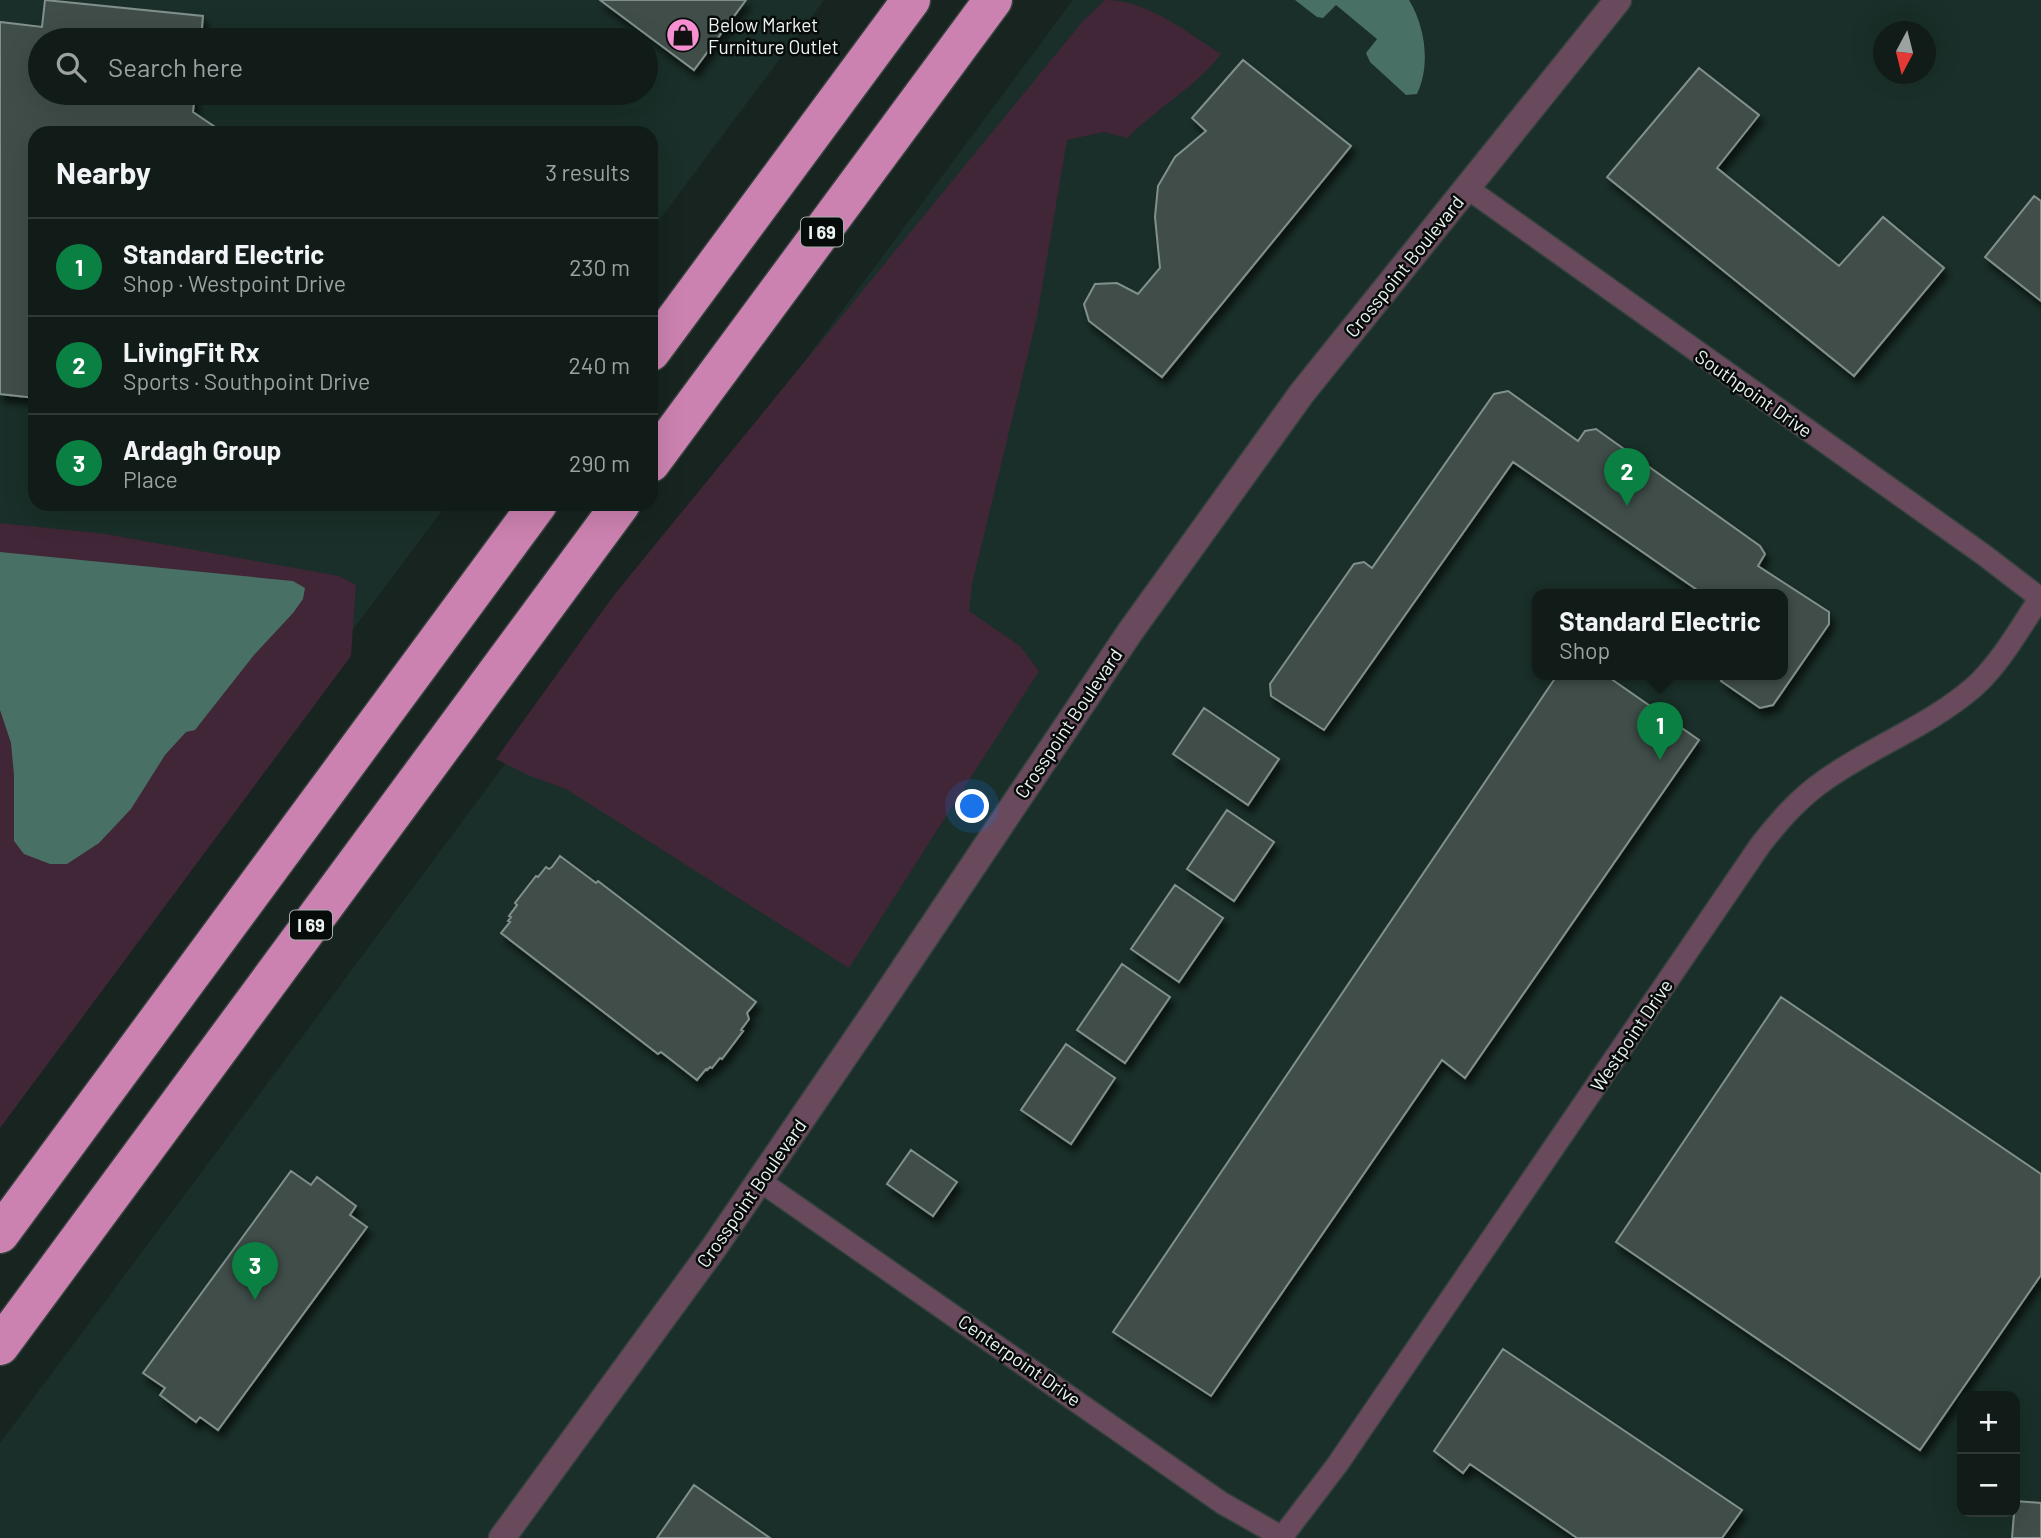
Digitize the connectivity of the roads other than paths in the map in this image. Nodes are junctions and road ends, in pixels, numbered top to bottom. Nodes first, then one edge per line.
1 (911, 0) edge
2 (993, 0) edge
3 (1618, 0) edge
4 (1467, 188) junction
5 (658, 343) edge
6 (658, 454) edge
7 (533, 511) edge
8 (616, 511) edge
9 (2041, 597) edge
10 (760, 1181) junction
11 (0, 1234) edge
12 (0, 1346) edge
13 (1282, 1537) edge
14 (502, 1538) edge

1 - 5 highway
2 - 6 highway, I 69
3 - 4 street, Crosspoint Boulevard
4 - 9 street, Southpoint Drive
4 - 10 street, Crosspoint Boulevard
7 - 11 highway
8 - 12 highway, I 69
9 - 13 street, Westpoint Drive
10 - 13 street, Centerpoint Drive
10 - 14 street, Crosspoint Boulevard

